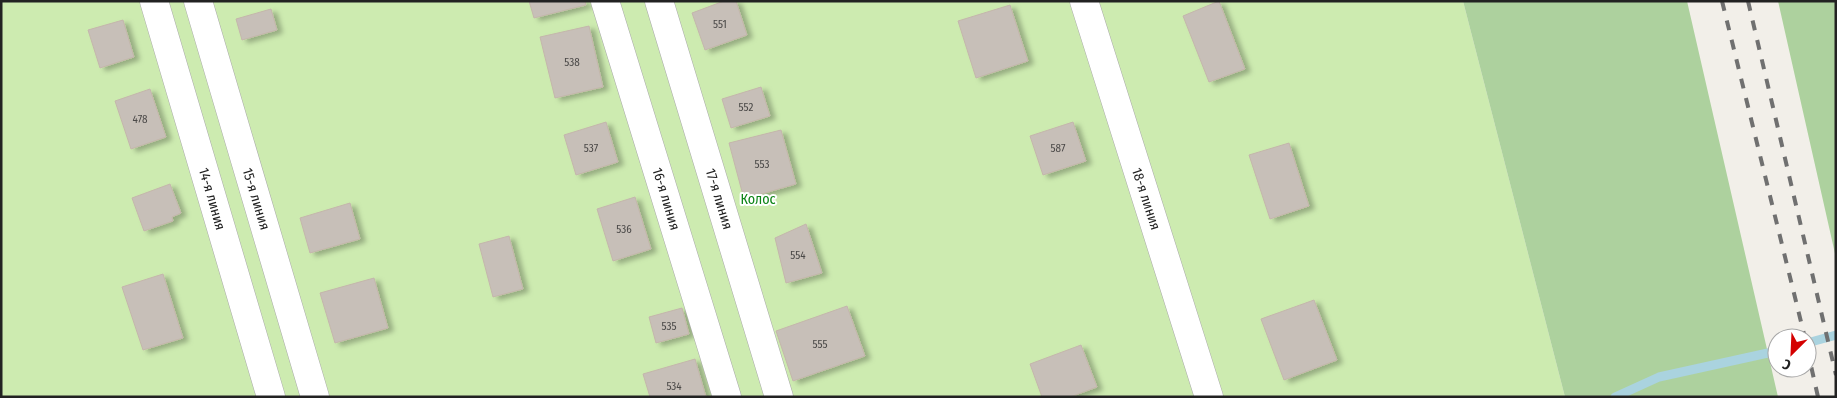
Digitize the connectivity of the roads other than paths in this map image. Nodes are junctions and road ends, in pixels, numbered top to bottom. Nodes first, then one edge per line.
1 (154, 1) edge
2 (198, 1) edge
3 (606, 1) edge
4 (658, 1) edge
5 (1084, 1) edge
6 (271, 397) edge
7 (315, 397) edge
8 (727, 397) edge
9 (779, 397) edge
10 (1209, 397) edge

1 - 6 lane, 14-я линия
2 - 7 lane, 15-я линия
3 - 8 lane, 16-я линия
4 - 9 lane, 17-я линия
5 - 10 lane, 18-я линия

